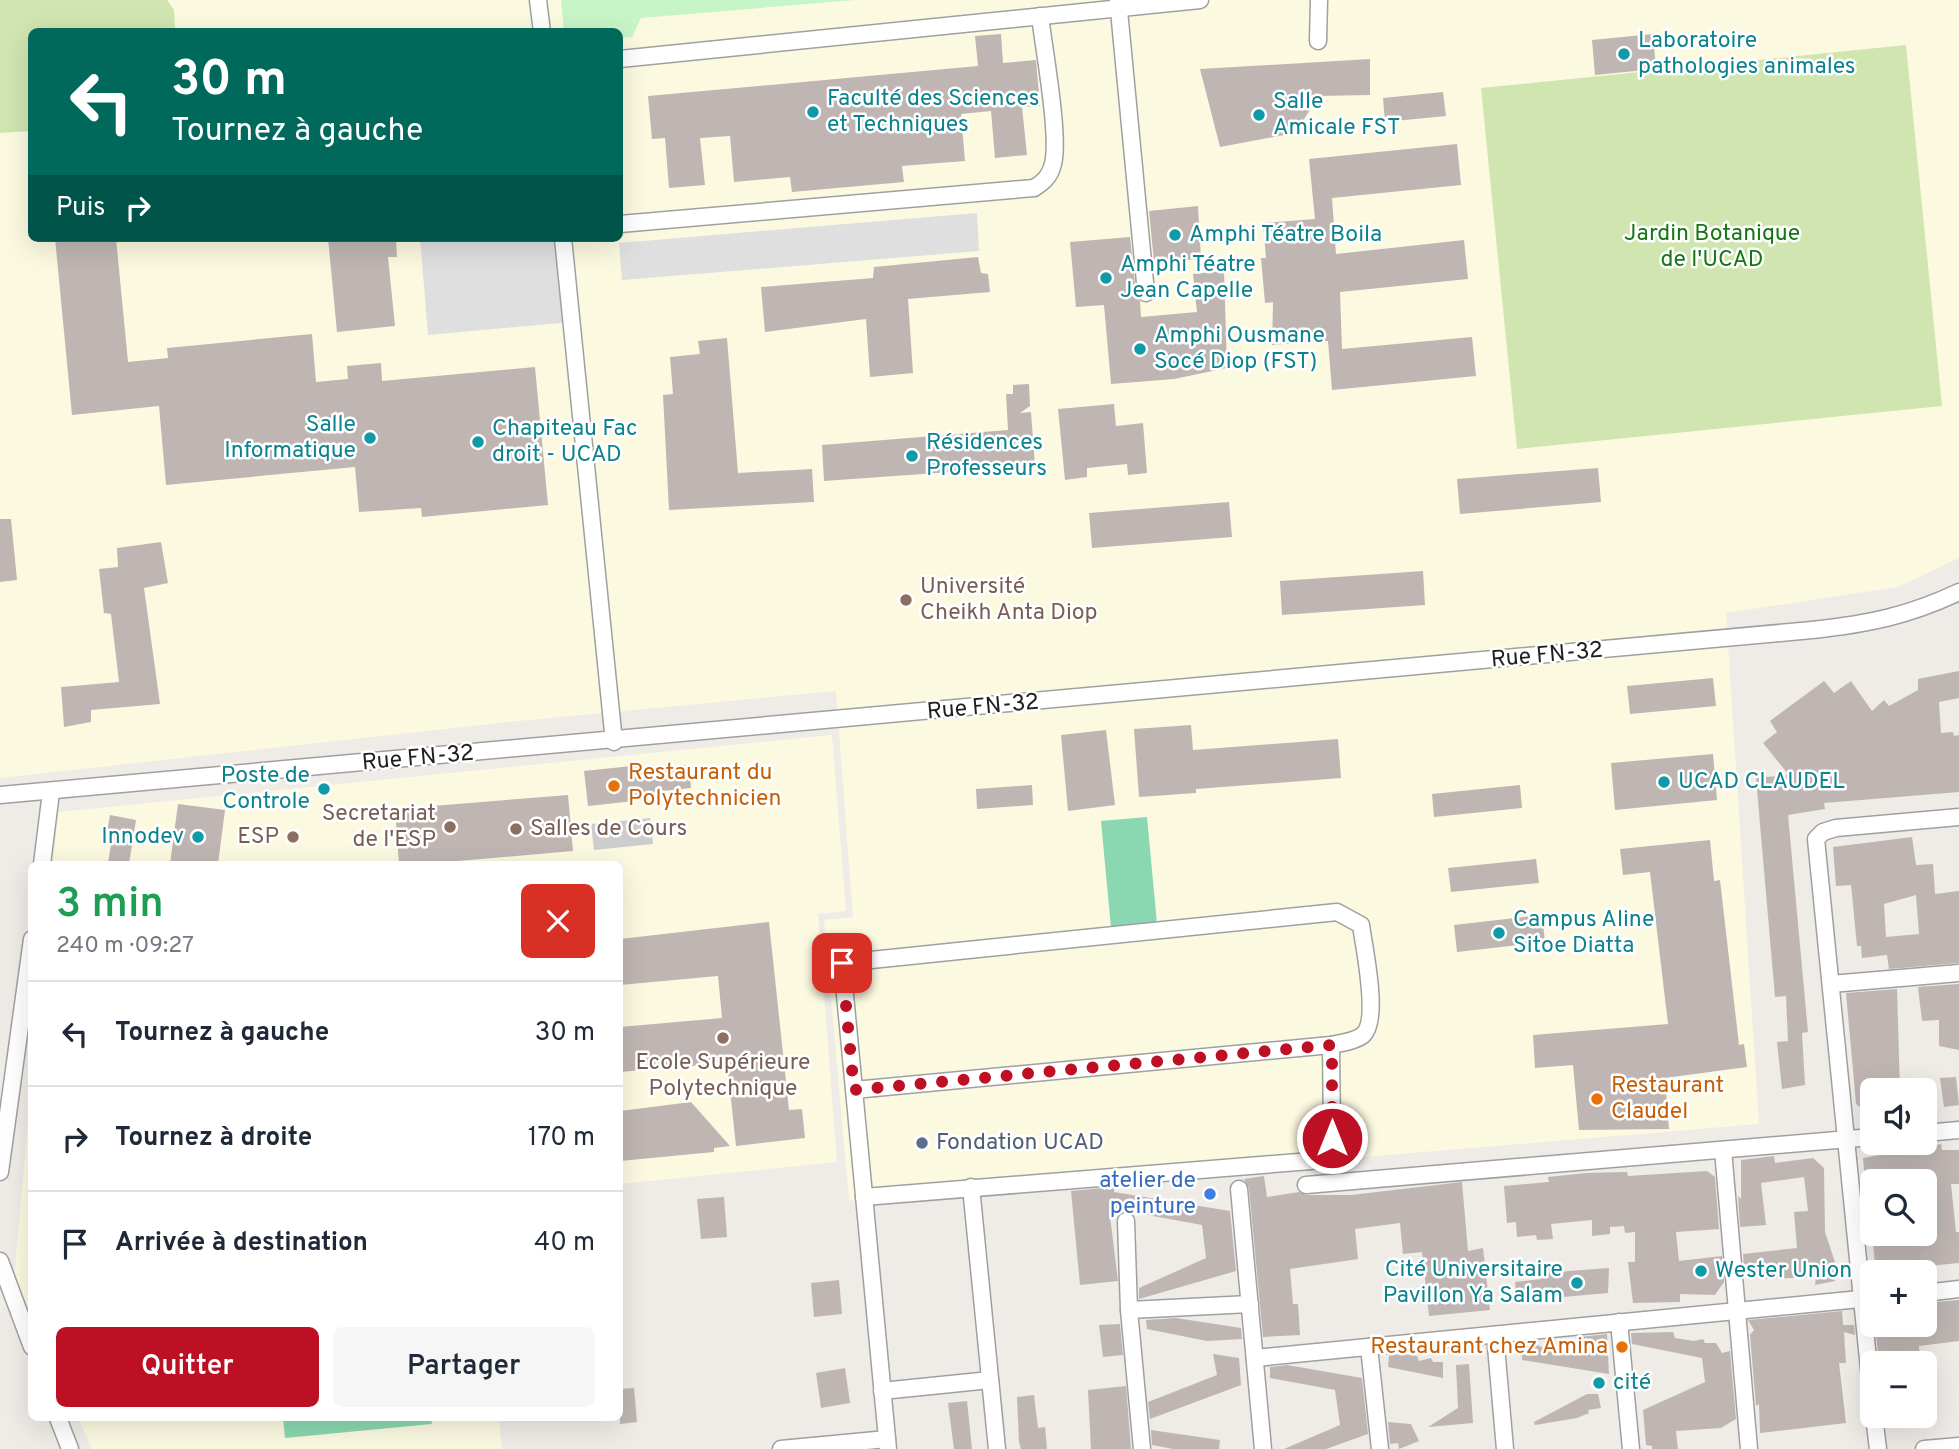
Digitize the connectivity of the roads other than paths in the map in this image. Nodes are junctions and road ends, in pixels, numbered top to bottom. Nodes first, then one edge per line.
1 (538, 0) edge
2 (1200, 0) edge
3 (1319, 0) edge
4 (1118, 4) edge
5 (1040, 16) junction
6 (542, 28) edge
7 (1318, 41) dead end
8 (623, 59) edge
9 (623, 224) edge
10 (563, 242) edge
11 (1146, 293) dead end
12 (1959, 592) edge
13 (614, 742) junction
14 (51, 792) junction
15 (0, 795) edge
16 (1959, 817) edge
17 (41, 861) edge
18 (28, 968) edge
19 (1959, 973) edge
20 (1831, 984) junction
21 (1332, 1045) junction
22 (854, 1090) junction
23 (1959, 1130) edge
24 (1937, 1132) edge
25 (1860, 1138) edge
26 (1847, 1140) junction
27 (1723, 1150) junction
28 (0, 1172) edge
29 (1306, 1185) dead end
30 (971, 1187) junction
31 (1239, 1189) dead end
32 (864, 1198) junction
33 (1126, 1221) dead end
34 (1862, 1260) edge
35 (0, 1261) edge
36 (1959, 1289) edge
37 (1937, 1292) edge
38 (1860, 1299) edge
39 (1250, 1304) junction
40 (1129, 1310) junction
41 (1737, 1311) junction
42 (1619, 1322) junction
43 (1494, 1335) junction
44 (28, 1336) edge
45 (1369, 1347) junction
46 (1255, 1358) junction
47 (990, 1380) junction
48 (882, 1391) junction
49 (59, 1421) edge
50 (1875, 1428) edge
51 (887, 1444) edge
52 (1959, 1446) edge
53 (70, 1449) edge
54 (781, 1449) edge
55 (997, 1449) edge
56 (1142, 1449) edge
57 (1263, 1449) edge
58 (1380, 1449) edge
59 (1506, 1449) edge
60 (1631, 1449) edge
61 (1749, 1449) edge
62 (1878, 1449) edge
63 (1924, 1449) edge

1 - 6 street
2 - 4 street
3 - 7 street
4 - 5 street
4 - 11 street
5 - 8 street
5 - 9 street
10 - 13 street
12 - 13 street, Rue FN-32
13 - 14 street, Rue FN-32
14 - 15 street, Rue FN-32
14 - 17 street
16 - 20 street
18 - 28 street
19 - 20 street
20 - 26 street
21 - 22 street
21 - 22 street
21 - 30 street
22 - 32 street
23 - 24 street
25 - 26 street
26 - 27 street
26 - 34 street
27 - 29 street
27 - 41 street
30 - 32 street
30 - 47 street
31 - 39 street
32 - 48 street
33 - 40 street
35 - 44 street
36 - 37 street
38 - 41 street
39 - 40 street
39 - 46 street
40 - 56 street
41 - 42 street
41 - 61 street
42 - 43 street
42 - 60 street
43 - 45 street
43 - 59 street
45 - 46 street
45 - 58 street
46 - 57 street
47 - 48 street
47 - 55 street
48 - 51 street
49 - 53 street
50 - 62 street
51 - 54 street
52 - 63 street

